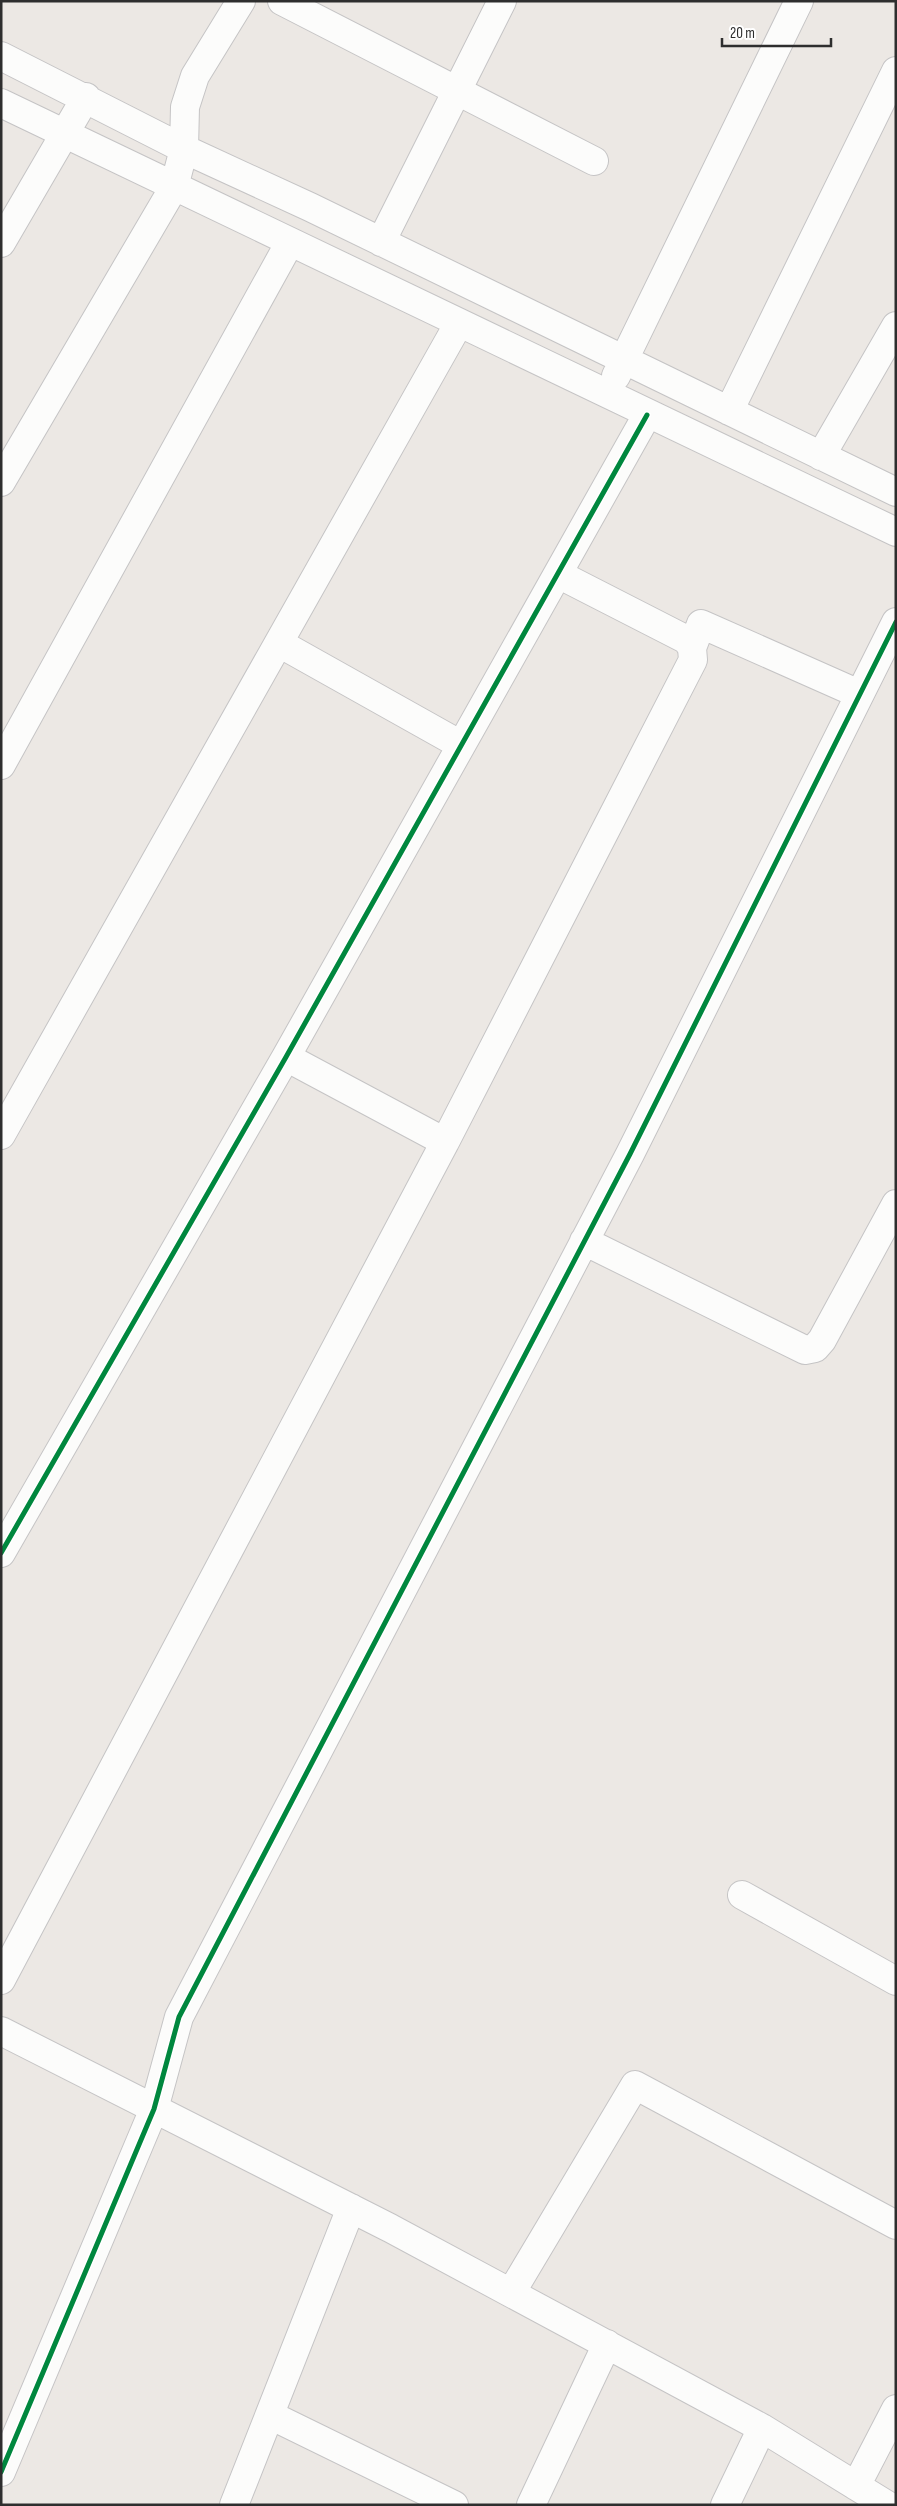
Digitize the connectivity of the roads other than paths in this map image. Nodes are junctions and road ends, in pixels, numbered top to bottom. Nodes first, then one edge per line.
1 (240, 1) edge
2 (282, 1) edge
3 (502, 1) edge
4 (799, 1) edge
5 (1, 56) edge
6 (896, 71) edge
7 (458, 90) junction
8 (86, 97) junction
9 (1, 103) edge
10 (66, 132) junction
11 (184, 149) junction
12 (594, 162) dead end
13 (174, 187) junction
14 (290, 242) junction
15 (381, 242) junction
16 (1, 243) edge
17 (459, 324) junction
18 (896, 326) edge
19 (624, 360) junction
20 (606, 394) junction
21 (729, 411) junction
22 (647, 414) junction
23 (821, 456) junction
24 (1, 482) edge
25 (896, 492) edge
26 (896, 532) edge
27 (558, 574) junction
28 (896, 622) edge
29 (279, 643) junction
30 (692, 648) junction
31 (859, 694) junction
32 (461, 745) junction
33 (1, 765) edge
34 (286, 1057) junction
35 (1, 1134) edge
36 (445, 1142) junction
37 (896, 1204) edge
38 (584, 1241) junction
39 (1, 1553) edge
40 (742, 1895) dead end
41 (1, 1980) edge
42 (896, 1981) edge
43 (1, 2031) edge
44 (154, 2109) junction
45 (351, 2208) junction
46 (896, 2225) edge
47 (511, 2293) junction
48 (607, 2344) junction
49 (896, 2409) edge
50 (270, 2415) junction
51 (762, 2428) junction
52 (1, 2472) edge
53 (856, 2486) junction
54 (234, 2505) edge
55 (454, 2505) edge
56 (531, 2505) edge
57 (725, 2505) edge
58 (887, 2505) edge

1 - 11 street
2 - 7 street
3 - 7 street
4 - 19 street
5 - 8 street
6 - 21 street
7 - 12 street
7 - 15 street
8 - 10 street
8 - 11 street
9 - 10 street
10 - 13 street
10 - 16 street
11 - 13 street
11 - 15 street
13 - 14 street
13 - 24 street
14 - 17 street
14 - 33 street
15 - 19 street
17 - 20 street
17 - 29 street
18 - 23 street
19 - 20 street
19 - 21 street
20 - 22 street
21 - 23 street
22 - 26 street
22 - 27 street
23 - 25 street
27 - 30 street
27 - 32 street
28 - 31 street
29 - 32 street
29 - 35 street
30 - 31 street
30 - 36 street
31 - 38 street
32 - 34 street
34 - 36 street
34 - 39 street
36 - 41 street
37 - 38 street
38 - 44 street
40 - 42 street
43 - 44 street
44 - 45 street
44 - 52 street
45 - 47 street
45 - 50 street
46 - 47 street
47 - 48 street
48 - 51 street
48 - 56 street
49 - 53 street
50 - 54 street
50 - 55 street
51 - 53 street
51 - 57 street
53 - 58 street

